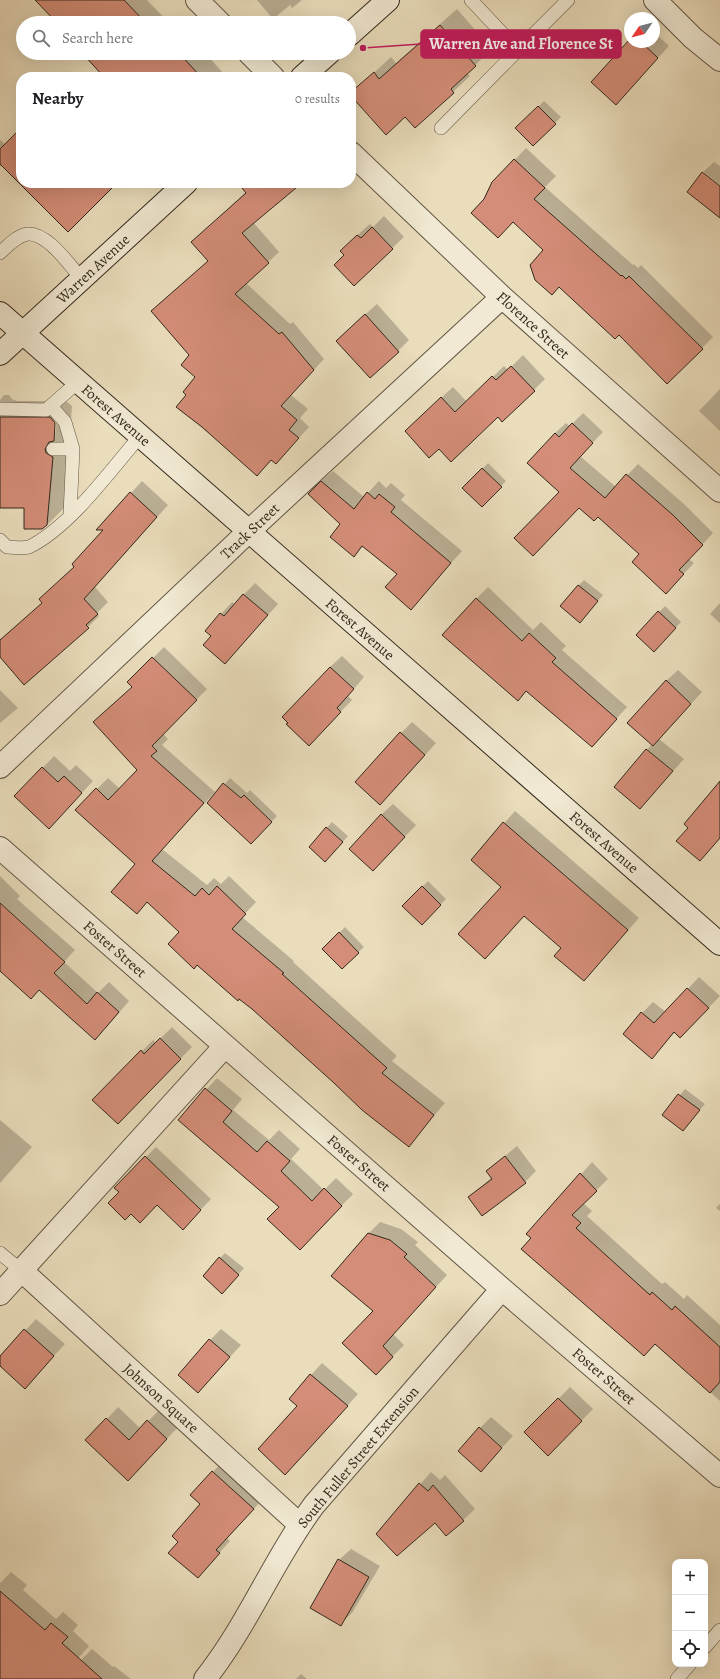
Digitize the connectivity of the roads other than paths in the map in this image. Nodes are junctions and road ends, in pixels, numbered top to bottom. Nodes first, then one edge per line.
1 (197, 0) edge
2 (388, 0) edge
3 (471, 0) edge
4 (568, 0) edge
5 (655, 0) edge
6 (213, 16) edge
7 (356, 29) edge
8 (518, 50) junction
9 (256, 60) edge
10 (321, 60) edge
11 (720, 60) edge
12 (268, 72) edge
13 (308, 72) edge
14 (441, 128) dead end
15 (356, 158) edge
16 (181, 188) edge
17 (0, 253) edge
18 (82, 279) junction
19 (502, 297) junction
20 (0, 314) edge
21 (23, 333) junction
22 (0, 354) edge
23 (78, 382) junction
24 (51, 406) junction
25 (0, 409) edge
26 (140, 436) junction
27 (53, 449) dead end
28 (74, 449) junction
29 (720, 491) edge
30 (70, 515) junction
31 (248, 532) junction
32 (0, 540) edge
33 (0, 767) edge
34 (0, 848) edge
35 (720, 944) edge
36 (225, 1046) junction
37 (0, 1253) edge
38 (22, 1271) junction
39 (502, 1289) junction
40 (0, 1294) edge
41 (720, 1476) edge
42 (299, 1524) junction
43 (720, 1630) edge
44 (708, 1644) edge
45 (687, 1667) edge
46 (205, 1679) edge
47 (677, 1679) edge

1 - 6 street
2 - 7 street
3 - 8 lane
4 - 8 lane
5 - 11 street
8 - 14 lane
9 - 12 street
10 - 13 street
15 - 19 street, Florence Street
16 - 18 street, Warren Avenue
17 - 18 lane
18 - 21 street, Warren Avenue
19 - 29 street, Florence Street
19 - 31 street, Track Street
20 - 21 street, Forest Avenue
21 - 22 street, Warren Avenue
21 - 23 street, Forest Avenue
23 - 24 lane
23 - 26 street, Forest Avenue
24 - 25 lane
24 - 28 lane
26 - 30 lane
26 - 31 street, Forest Avenue
27 - 28 lane
28 - 30 lane
30 - 32 lane
31 - 33 street, Track Street
31 - 35 street, Forest Avenue
34 - 36 street, Foster Street
36 - 38 street
36 - 39 street, Foster Street
37 - 38 lane
38 - 40 street
38 - 42 street, Johnson Square
39 - 41 street, Foster Street
39 - 42 street, South Fuller Street Extension
42 - 46 street, South Fuller Street Extension
43 - 44 lane
45 - 47 lane

